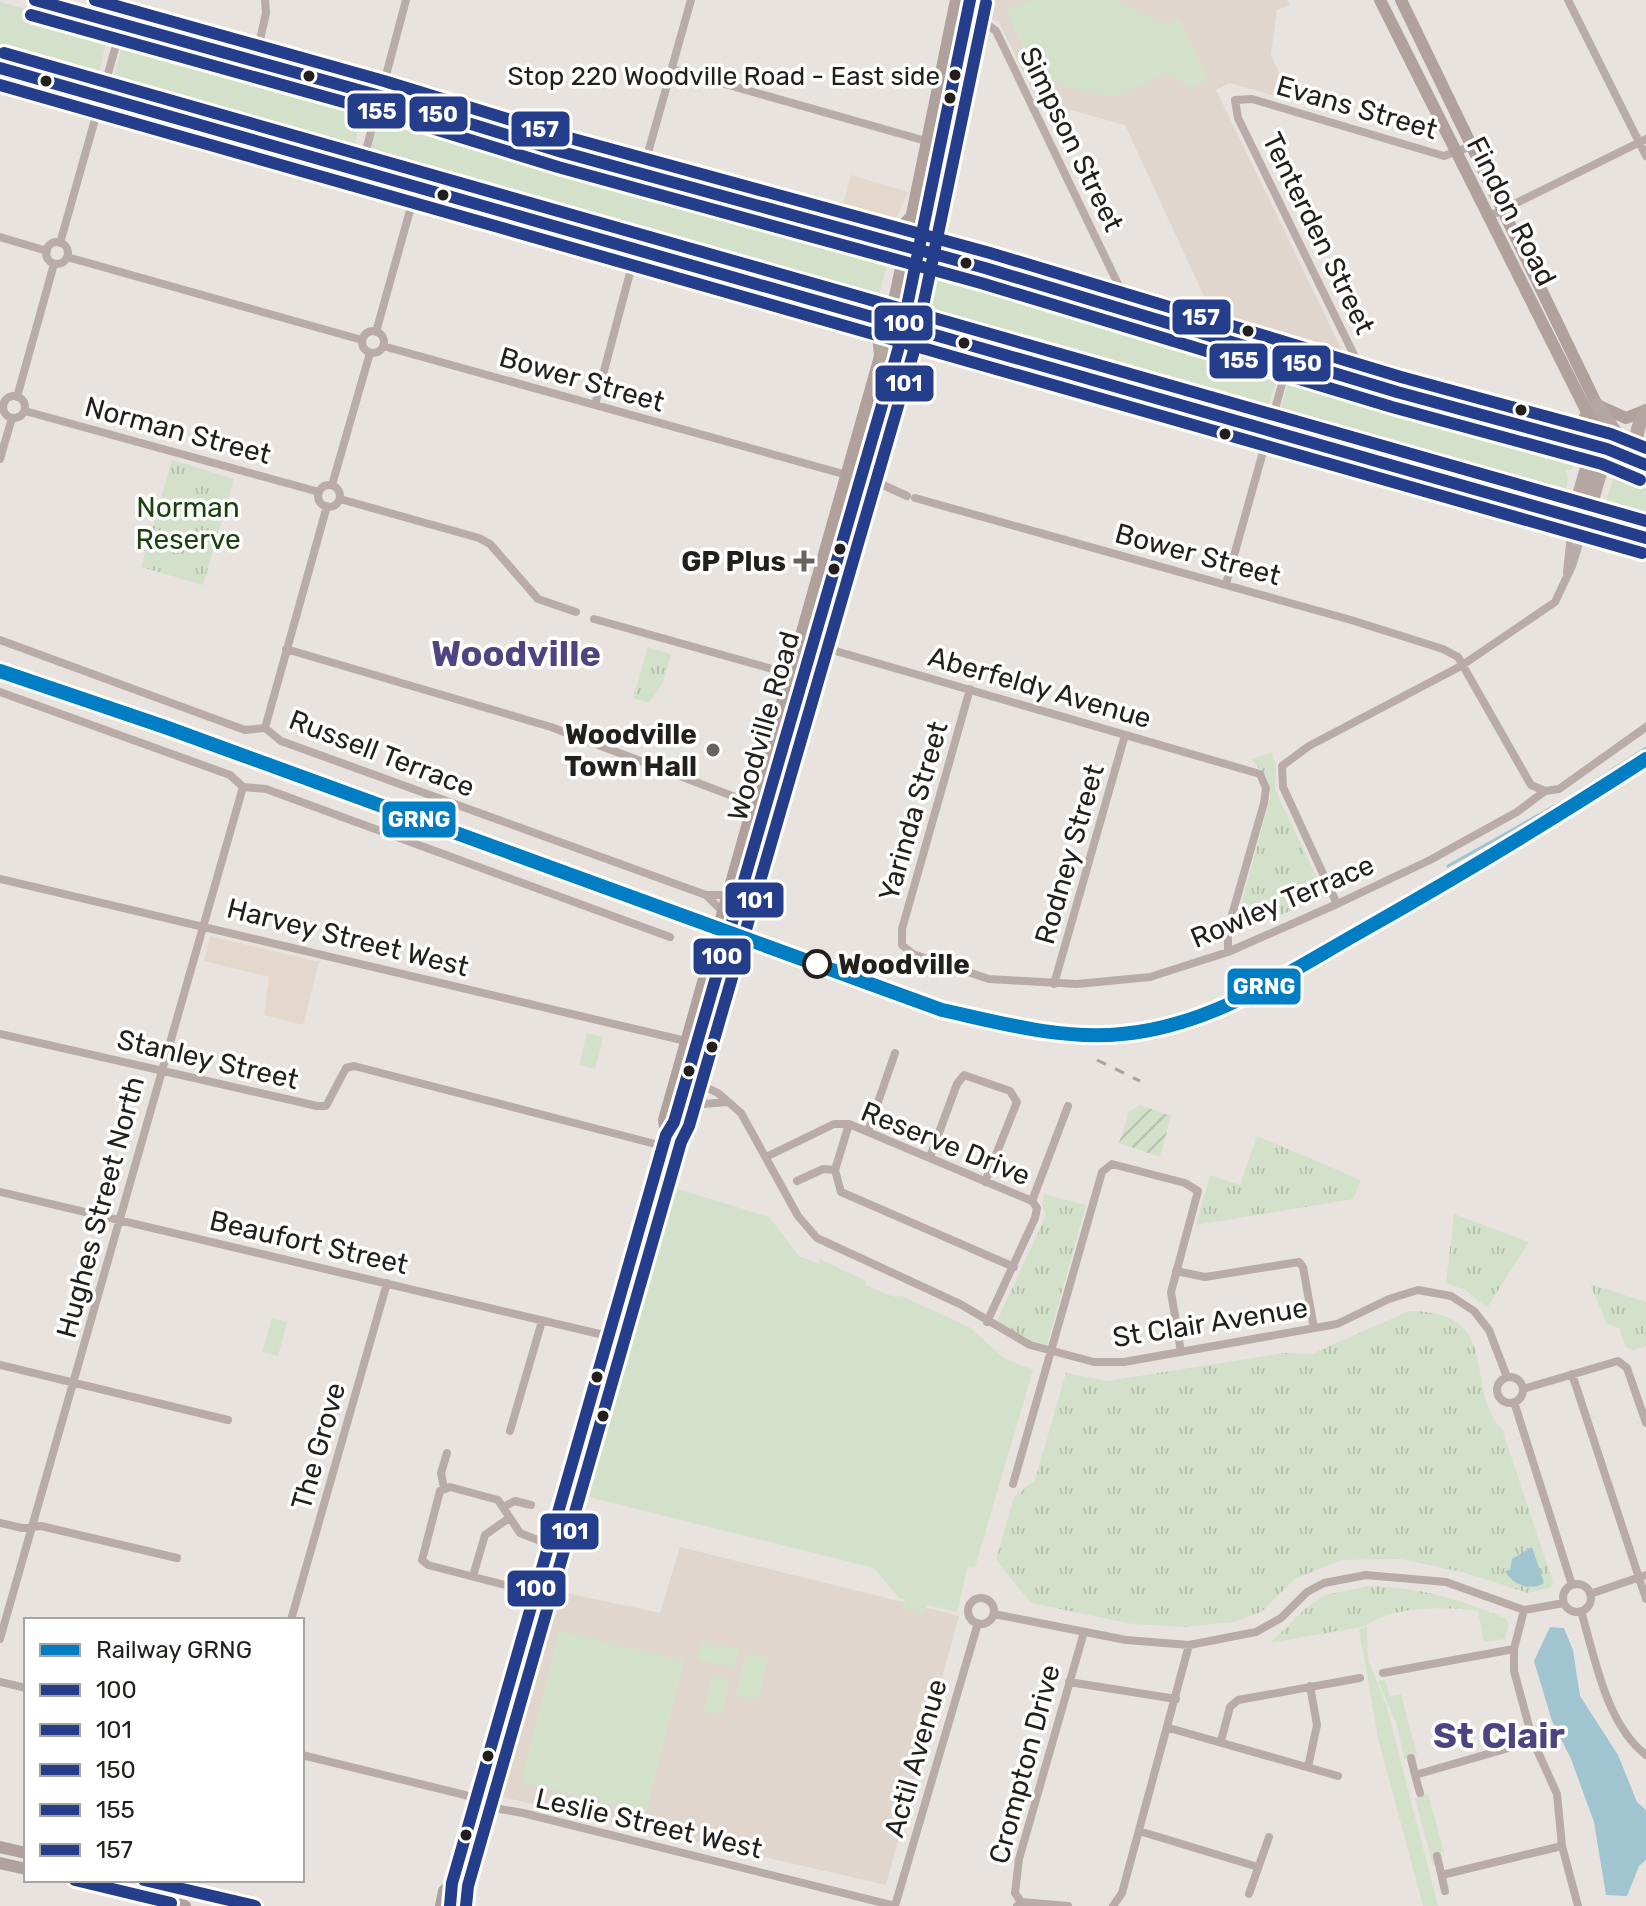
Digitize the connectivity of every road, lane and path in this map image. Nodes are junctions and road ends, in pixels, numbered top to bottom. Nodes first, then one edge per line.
1 (35, 0) edge
2 (265, 0) edge
3 (406, 0) edge
4 (691, 0) edge
5 (956, 0) edge
6 (970, 0) edge
7 (1380, 0) edge
8 (1401, 0) edge
9 (1568, 0) edge
10 (952, 19) junction
11 (966, 22) junction
12 (122, 24) junction
13 (255, 62) junction
14 (0, 68) edge
15 (672, 69) junction
16 (380, 96) junction
17 (100, 98) junction
18 (1234, 107) joint
19 (1643, 140) edge
20 (934, 144) junction
21 (1472, 146) junction
22 (1456, 153) junction
23 (1646, 156) edge
24 (360, 173) junction
25 (642, 174) junction
26 (416, 189) junction
27 (1503, 210) junction
28 (914, 213) junction
29 (1488, 217) junction
30 (852, 231) junction
31 (0, 237) edge
32 (60, 243) junction
33 (913, 248) junction
34 (636, 250) junction
35 (47, 251) junction
36 (67, 257) junction
37 (54, 264) junction
38 (1121, 309) junction
39 (865, 313) junction
40 (898, 316) junction
41 (376, 332) junction
42 (943, 336) junction
43 (362, 340) junction
44 (383, 346) junction
45 (898, 350) junction
46 (370, 353) junction
47 (1004, 353) junction
48 (881, 355) junction
49 (1289, 359) junction
50 (1354, 379) junction
51 (17, 397) junction
52 (2, 403) edge
53 (595, 405) junction
54 (1592, 408) junction
55 (1646, 410) edge
56 (25, 411) junction
57 (12, 418) junction
58 (1271, 429) junction
59 (1556, 436) junction
60 (1600, 448) junction
61 (0, 459) edge
62 (1646, 463) edge
63 (854, 478) junction
64 (332, 485) junction
65 (319, 492) junction
66 (340, 499) junction
67 (327, 506) junction
68 (1579, 519) junction
69 (1646, 538) edge
70 (1568, 573) junction
71 (1226, 584) junction
72 (576, 612) dead end
73 (594, 619) dead end
74 (0, 640) edge
75 (806, 642) junction
76 (286, 649) junction
77 (1461, 666) junction
78 (796, 676) junction
79 (970, 689) junction
80 (0, 692) edge
81 (1646, 727) edge
82 (265, 728) junction
83 (1125, 735) junction
84 (243, 787) junction
85 (1545, 791) junction
86 (759, 806) junction
87 (0, 879) edge
88 (706, 895) junction
89 (727, 895) junction
90 (1337, 904) junction
91 (722, 911) junction
92 (205, 925) junction
93 (670, 937) dead end
94 (902, 945) joint
95 (1228, 952) junction
96 (1054, 984) junction
97 (0, 1034) edge
98 (686, 1041) junction
99 (895, 1053) dead end
100 (689, 1068) junction
101 (161, 1070) junction
102 (728, 1102) junction
103 (679, 1106) junction
104 (1068, 1106) dead end
105 (849, 1124) junction
106 (868, 1131) junction
107 (664, 1140) junction
108 (766, 1157) junction
109 (930, 1157) junction
110 (835, 1170) junction
111 (797, 1181) dead end
112 (985, 1182) junction
113 (0, 1192) edge
114 (1032, 1201) junction
115 (120, 1219) junction
116 (1014, 1267) junction
117 (1176, 1271) junction
118 (387, 1283) junction
119 (542, 1321) junction
120 (987, 1322) junction
121 (1314, 1328) junction
122 (608, 1336) junction
123 (1052, 1352) junction
124 (1181, 1352) junction
125 (0, 1365) edge
126 (1572, 1374) junction
127 (1507, 1377) junction
128 (74, 1383) junction
129 (1523, 1389) junction
130 (1514, 1402) junction
131 (1643, 1403) edge
132 (228, 1420) dead end
133 (1646, 1423) edge
134 (510, 1431) dead end
135 (447, 1453) dead end
136 (1013, 1484) dead end
137 (444, 1488) junction
138 (531, 1505) dead end
139 (503, 1507) junction
140 (509, 1518) junction
141 (0, 1523) edge
142 (32, 1527) junction
143 (548, 1544) junction
144 (177, 1558) dead end
145 (473, 1576) junction
146 (1642, 1576) edge
147 (505, 1585) dead end
148 (1572, 1585) junction
149 (1590, 1594) junction
150 (1646, 1599) edge
151 (1564, 1603) junction
152 (1524, 1610) junction
153 (1581, 1611) junction
154 (994, 1614) junction
155 (292, 1618) edge
156 (978, 1623) junction
157 (1084, 1632) junction
158 (0, 1639) edge
159 (1189, 1645) junction
160 (1514, 1649) junction
161 (1383, 1673) dead end
162 (1360, 1678) dead end
163 (0, 1682) edge
164 (1069, 1682) junction
165 (1310, 1686) junction
166 (24, 1688) edge
167 (1176, 1699) junction
168 (1169, 1728) junction
169 (1221, 1741) junction
170 (1533, 1741) junction
171 (1646, 1755) edge
172 (304, 1756) edge
173 (1411, 1758) dead end
174 (1308, 1767) junction
175 (1415, 1775) junction
176 (1338, 1776) dead end
177 (1420, 1793) dead end
178 (476, 1800) junction
179 (1139, 1831) junction
180 (1269, 1837) dead end
181 (1562, 1846) junction
182 (0, 1847) edge
183 (24, 1853) edge
184 (1437, 1856) dead end
185 (0, 1863) edge
186 (1258, 1867) junction
187 (24, 1869) edge
188 (1442, 1875) junction
189 (81, 1882) edge
190 (148, 1882) edge
191 (152, 1882) edge
192 (452, 1883) junction
193 (1445, 1891) dead end
194 (1249, 1894) dead end
195 (146, 1902) edge
196 (1019, 1904) edge
197 (185, 1906) edge
198 (255, 1906) edge
199 (441, 1906) edge
200 (450, 1906) edge
201 (895, 1906) edge
202 (1068, 1906) edge
203 (1113, 1906) edge
204 (1578, 1906) edge

1 - 12 highway
2 - 13 street
3 - 16 street
4 - 15 street
5 - 10 main road, Woodville Road
6 - 11 main road, Woodville Road
7 - 22 main road, Findon Road
8 - 21 main road, Findon Road
9 - 19 street
10 - 11 street, Simpson Street
10 - 20 main road, Woodville Road
11 - 20 main road, Woodville Road
11 - 38 street, Simpson Street
12 - 13 highway
12 - 17 street
13 - 16 highway
14 - 17 highway
15 - 20 street
15 - 25 street
16 - 24 street
16 - 25 highway
17 - 24 highway
17 - 32 street
18 - 22 street, Evans Street
18 - 50 street, Tenterden Street
19 - 23 street
19 - 27 street
20 - 28 main road, Woodville Road
20 - 33 main road, Woodville Road
21 - 22 street, Evans Street
21 - 27 main road, Findon Road
22 - 29 main road, Findon Road
24 - 26 highway
25 - 30 highway
26 - 34 highway
26 - 41 street
27 - 29 street
27 - 54 main road, Findon Road
28 - 30 main road
28 - 33 main road, Woodville Road
29 - 54 main road, Findon Road
30 - 33 highway
31 - 35 street
32 - 35 street
32 - 36 street
33 - 38 highway
33 - 40 main road, Woodville Road
34 - 39 highway
34 - 53 street
35 - 37 street
36 - 37 street
36 - 43 street
37 - 51 street
38 - 49 highway
39 - 40 highway
39 - 48 highway
40 - 42 highway
40 - 45 main road, Woodville Road
40 - 47 highway
40 - 48 main road, Woodville Road
41 - 43 street
41 - 44 street
42 - 45 main road
42 - 47 highway
43 - 46 street
44 - 46 street
44 - 53 street, Bower Street
45 - 63 main road, Woodville Road
46 - 64 street
47 - 58 highway
48 - 63 main road, Woodville Road
49 - 50 highway
49 - 58 street
50 - 59 highway
51 - 52 street
51 - 56 street
52 - 57 street
53 - 63 street, Bower Street
54 - 55 main road
54 - 59 main road
54 - 60 main road, Findon Road
54 - 62 highway
55 - 62 highway
56 - 57 street
56 - 65 street, Norman Street
57 - 61 street
58 - 68 highway
58 - 71 street
59 - 60 highway
60 - 62 highway
60 - 68 highway
63 - 71 street, Bower Street
63 - 75 main road, Woodville Road
64 - 65 street
64 - 66 street
65 - 67 street
66 - 67 street
66 - 72 street
67 - 76 street
68 - 69 highway
68 - 70 street
68 - 70 street
70 - 77 street
71 - 77 street, Bower Street
73 - 78 street
74 - 82 street, Russell Terrace
75 - 78 main road, Woodville Road
75 - 79 street, Aberfeldy Avenue
76 - 82 street
76 - 86 street
77 - 85 street
77 - 90 street
78 - 86 main road, Woodville Road
79 - 83 street, Aberfeldy Avenue
79 - 94 street, Yarinda Street
80 - 84 street
81 - 85 street, Rowley Terrace
82 - 88 street, Russell Terrace
83 - 95 street, Aberfeldy Avenue
83 - 96 street, Rodney Street
84 - 92 street, Hughes Street North
84 - 93 street
85 - 90 street, Rowley Terrace
86 - 89 main road, Woodville Road
86 - 100 main road, Woodville Road
87 - 92 street, Harvey Street West
88 - 89 street, Russell Terrace
88 - 91 street, Russell Terrace
89 - 91 main road, Woodville Road
90 - 95 street, Rowley Terrace
91 - 98 main road, Woodville Road
92 - 98 street, Harvey Street West
92 - 101 street, Hughes Street North
94 - 96 street, Rowley Terrace
95 - 96 street, Rowley Terrace
97 - 101 street, Stanley Street
98 - 107 main road, Woodville Road
99 - 106 street
100 - 102 street, St Clair Avenue
100 - 103 main road, Woodville Road
101 - 107 street, Stanley Street
101 - 115 street, Hughes Street North
102 - 103 street
102 - 108 street, St Clair Avenue
103 - 107 main road, Woodville Road
104 - 114 street
105 - 106 street, Reserve Drive
105 - 108 street, Reserve Drive
105 - 110 street
106 - 109 street, Reserve Drive
107 - 122 main road, Woodville Road
108 - 120 street, St Clair Avenue
109 - 112 street, Reserve Drive
109 - 112 street
110 - 111 street
110 - 116 street
112 - 114 street, Reserve Drive
113 - 115 street, Beaufort Street
114 - 116 street, Reserve Drive
115 - 118 street, Beaufort Street
115 - 128 street, Hughes Street North
116 - 120 street, Reserve Drive
117 - 121 street
117 - 123 street
117 - 124 street
118 - 119 street, Beaufort Street
118 - 155 street, The Grove
119 - 122 street, Beaufort Street
119 - 134 street
120 - 123 street, St Clair Avenue
121 - 124 street, St Clair Avenue
121 - 127 street, St Clair Avenue
122 - 143 main road, Woodville Road
123 - 124 street, St Clair Avenue
123 - 136 street
125 - 128 street
126 - 129 street
126 - 131 street
126 - 146 street
127 - 129 street
127 - 130 street
128 - 132 street
128 - 142 street, Hughes Street North
129 - 130 street
130 - 148 street
131 - 133 street
135 - 137 street
137 - 139 street
137 - 145 street
138 - 139 street
139 - 140 street
140 - 143 street
140 - 145 street
141 - 142 street
142 - 144 street
142 - 158 street, Hughes Street North
143 - 178 main road, Woodville Road
145 - 147 street
146 - 149 street
146 - 150 street
148 - 149 street
148 - 151 street
149 - 153 street
151 - 152 street
151 - 153 street
152 - 159 street
152 - 160 street
153 - 171 street
154 - 156 street
154 - 156 street
154 - 157 street
156 - 201 street, Actil Avenue
157 - 159 street
157 - 164 street, Crompton Drive
159 - 167 street
160 - 161 street
160 - 170 street
162 - 165 street
163 - 166 street
164 - 167 street
164 - 196 street, Crompton Drive
165 - 169 street
165 - 174 street
167 - 168 street
168 - 169 street
168 - 179 street
169 - 174 street
170 - 175 street
170 - 181 street
172 - 178 street, Leslie Street West
173 - 175 street
174 - 176 street
175 - 177 street
178 - 192 main road, Woodville Road
178 - 201 street, Leslie Street West
179 - 186 street
179 - 203 street
180 - 186 street
181 - 188 street
181 - 204 street
182 - 183 main road
184 - 188 street
185 - 187 main road
186 - 194 street
188 - 193 street
189 - 195 main road
190 - 195 street
191 - 198 main road
192 - 199 main road, Woodville Road
192 - 200 main road, Woodville Road
195 - 197 main road
196 - 202 street

